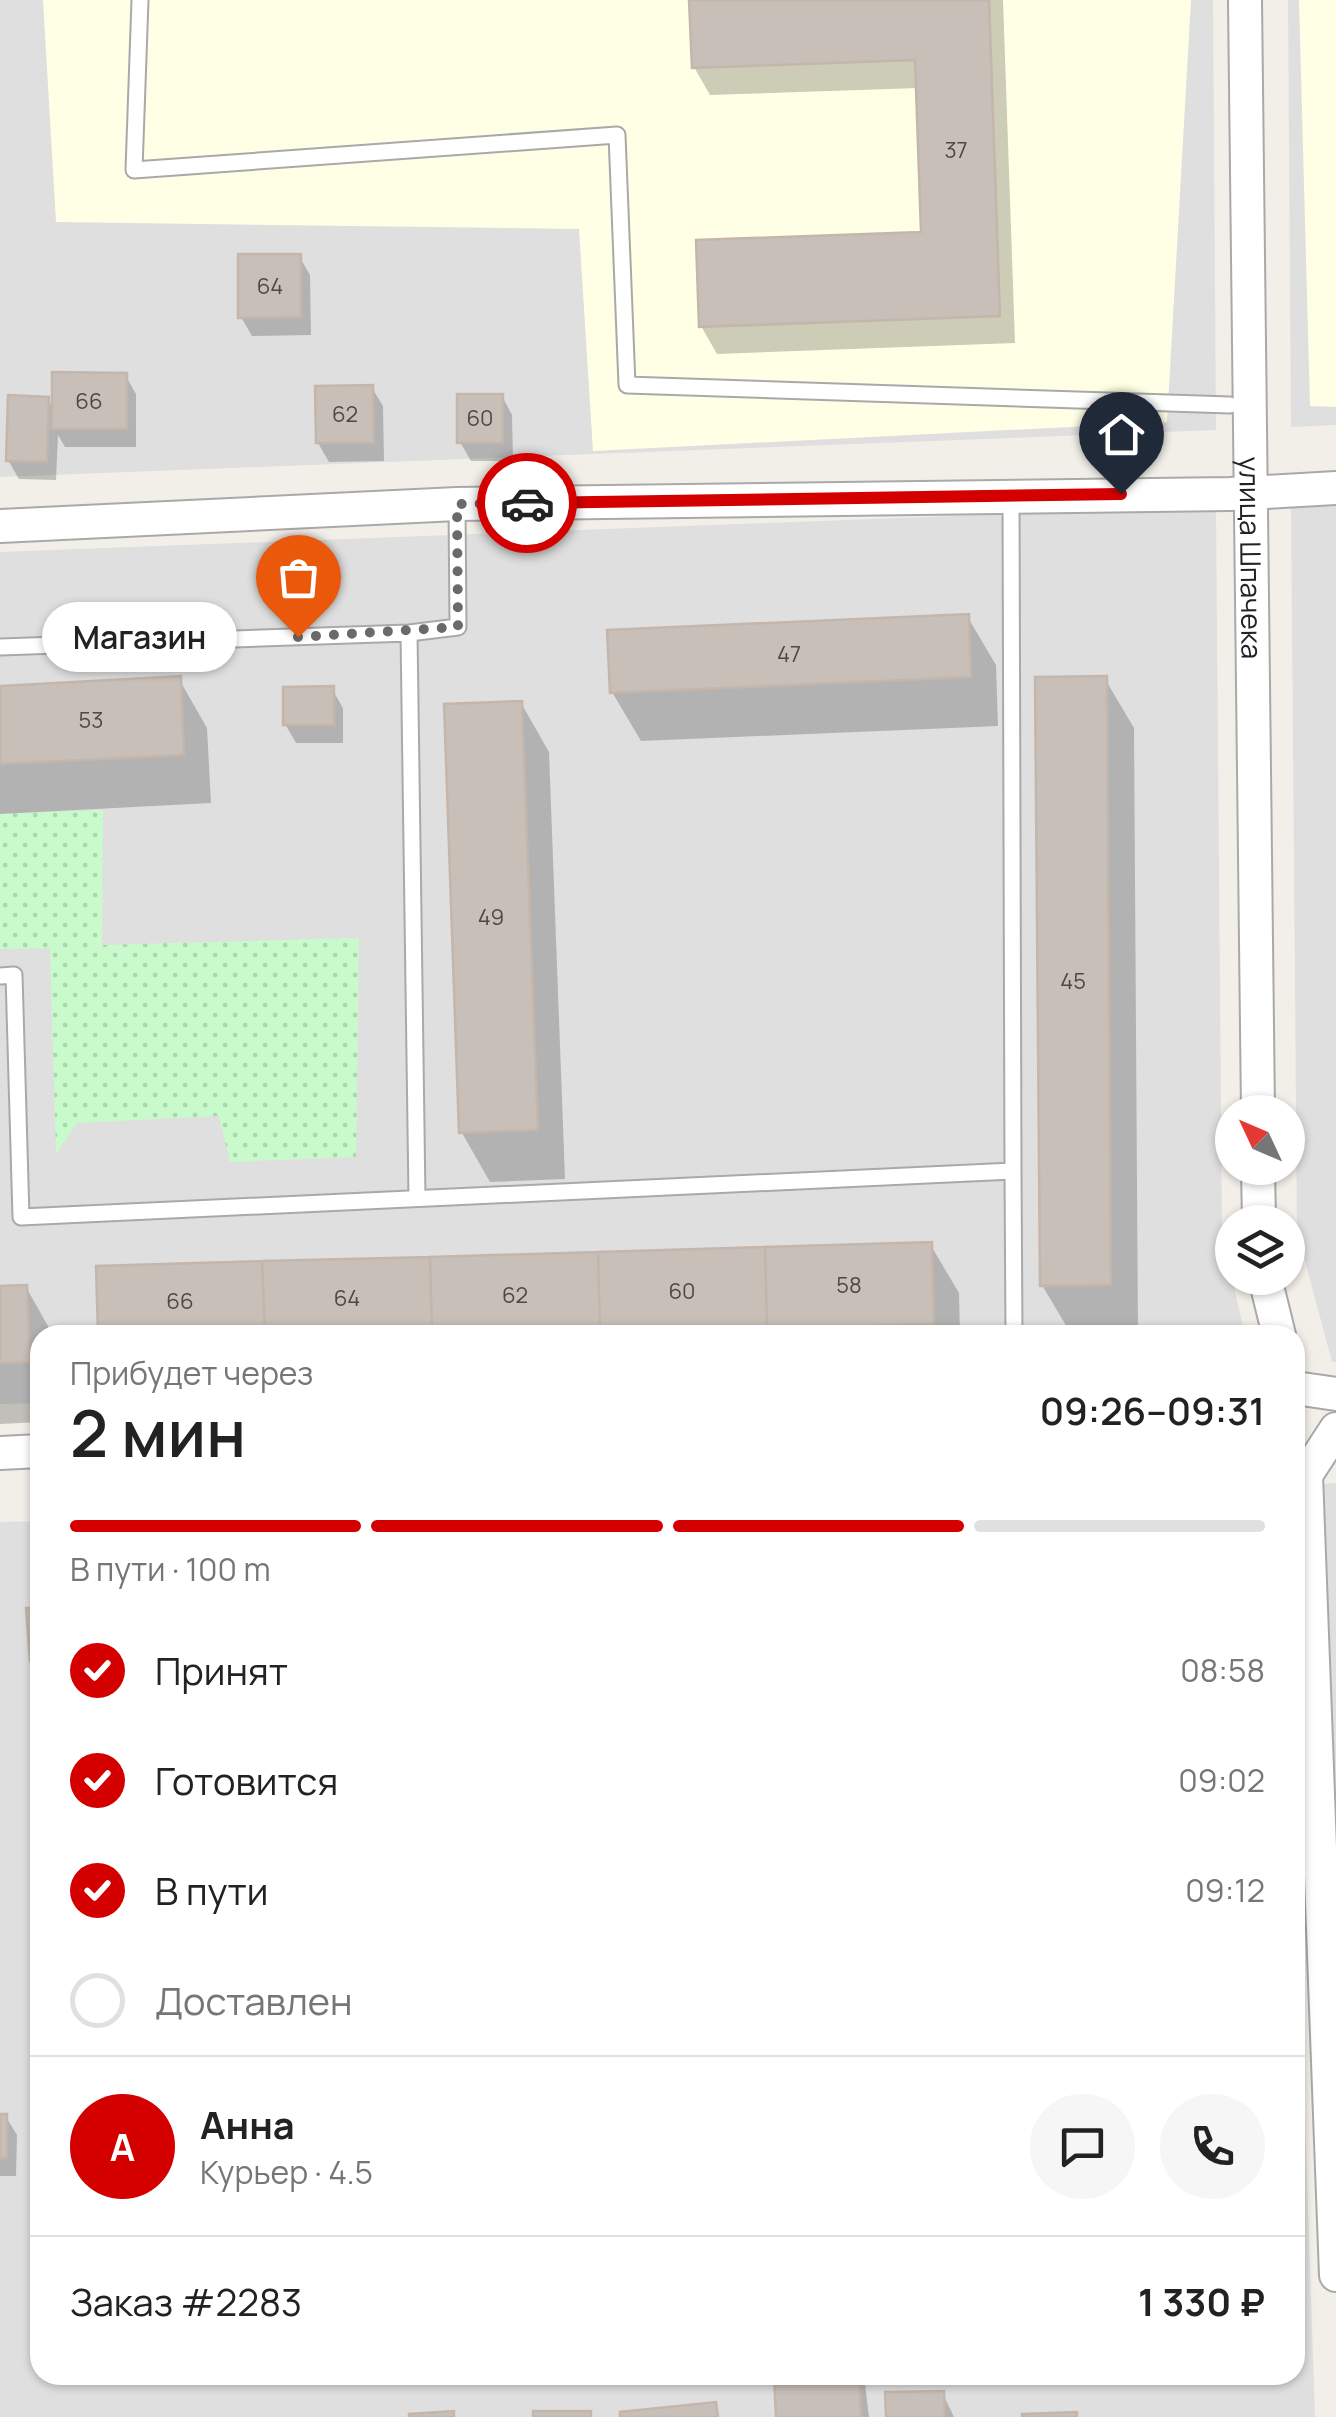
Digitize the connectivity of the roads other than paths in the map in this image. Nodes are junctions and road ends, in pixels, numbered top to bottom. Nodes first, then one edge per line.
1 (140, 0) edge
2 (1245, 0) edge
3 (1230, 405) dead end
4 (1336, 488) edge
5 (1249, 493) junction
6 (1011, 494) junction
7 (457, 504) junction
8 (0, 526) edge
9 (409, 633) junction
10 (0, 647) edge
11 (0, 976) edge
12 (1258, 1095) edge
13 (1013, 1171) junction
14 (417, 1198) junction
15 (1269, 1295) edge
16 (1014, 1325) edge
17 (1277, 1325) edge
18 (1305, 1389) edge
19 (1336, 1394) edge
20 (1336, 1429) edge
21 (0, 1452) edge
22 (30, 1452) edge
23 (1305, 1465) edge
24 (1305, 1583) edge
25 (1336, 2275) edge

1 - 3 lane
2 - 5 street, улица Шпачека
4 - 5 street
5 - 6 street
5 - 12 street, улица Шпачека
6 - 7 street
6 - 13 lane
7 - 8 street
7 - 9 lane
9 - 10 lane
9 - 14 lane
11 - 14 lane
13 - 14 lane
13 - 16 lane
15 - 17 street
18 - 19 street
20 - 23 street
21 - 22 street
24 - 25 street

